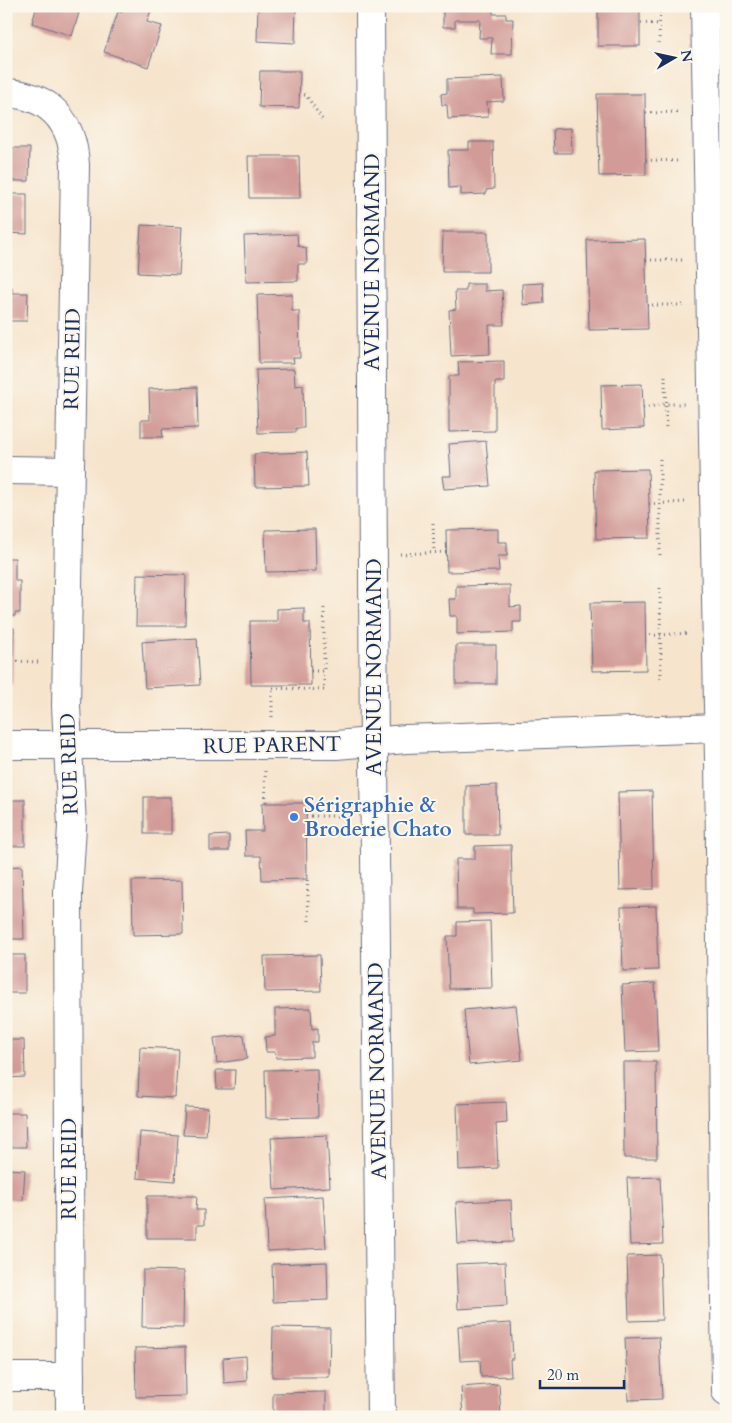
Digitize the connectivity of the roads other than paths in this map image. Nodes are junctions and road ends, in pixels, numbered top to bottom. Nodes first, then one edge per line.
1 (370, 6) edge
2 (705, 6) edge
3 (6, 94) edge
4 (708, 262) edge
5 (6, 470) edge
6 (70, 472) junction
7 (718, 728) junction
8 (375, 742) junction
9 (6, 745) edge
10 (69, 745) junction
11 (724, 1154) edge
12 (6, 1377) edge
13 (70, 1377) junction
14 (726, 1390) edge
15 (70, 1417) edge
16 (381, 1417) edge

1 - 8 street, AVENUE NORMAND
2 - 4 street
3 - 6 street, RUE REID
4 - 7 street
5 - 6 street
6 - 10 street, RUE REID
7 - 8 street, RUE PARENT
7 - 11 street
8 - 10 street, RUE PARENT
8 - 16 street, AVENUE NORMAND
9 - 10 street, RUE PARENT
10 - 13 street, RUE REID
11 - 14 street
12 - 13 street
13 - 15 street, RUE REID

